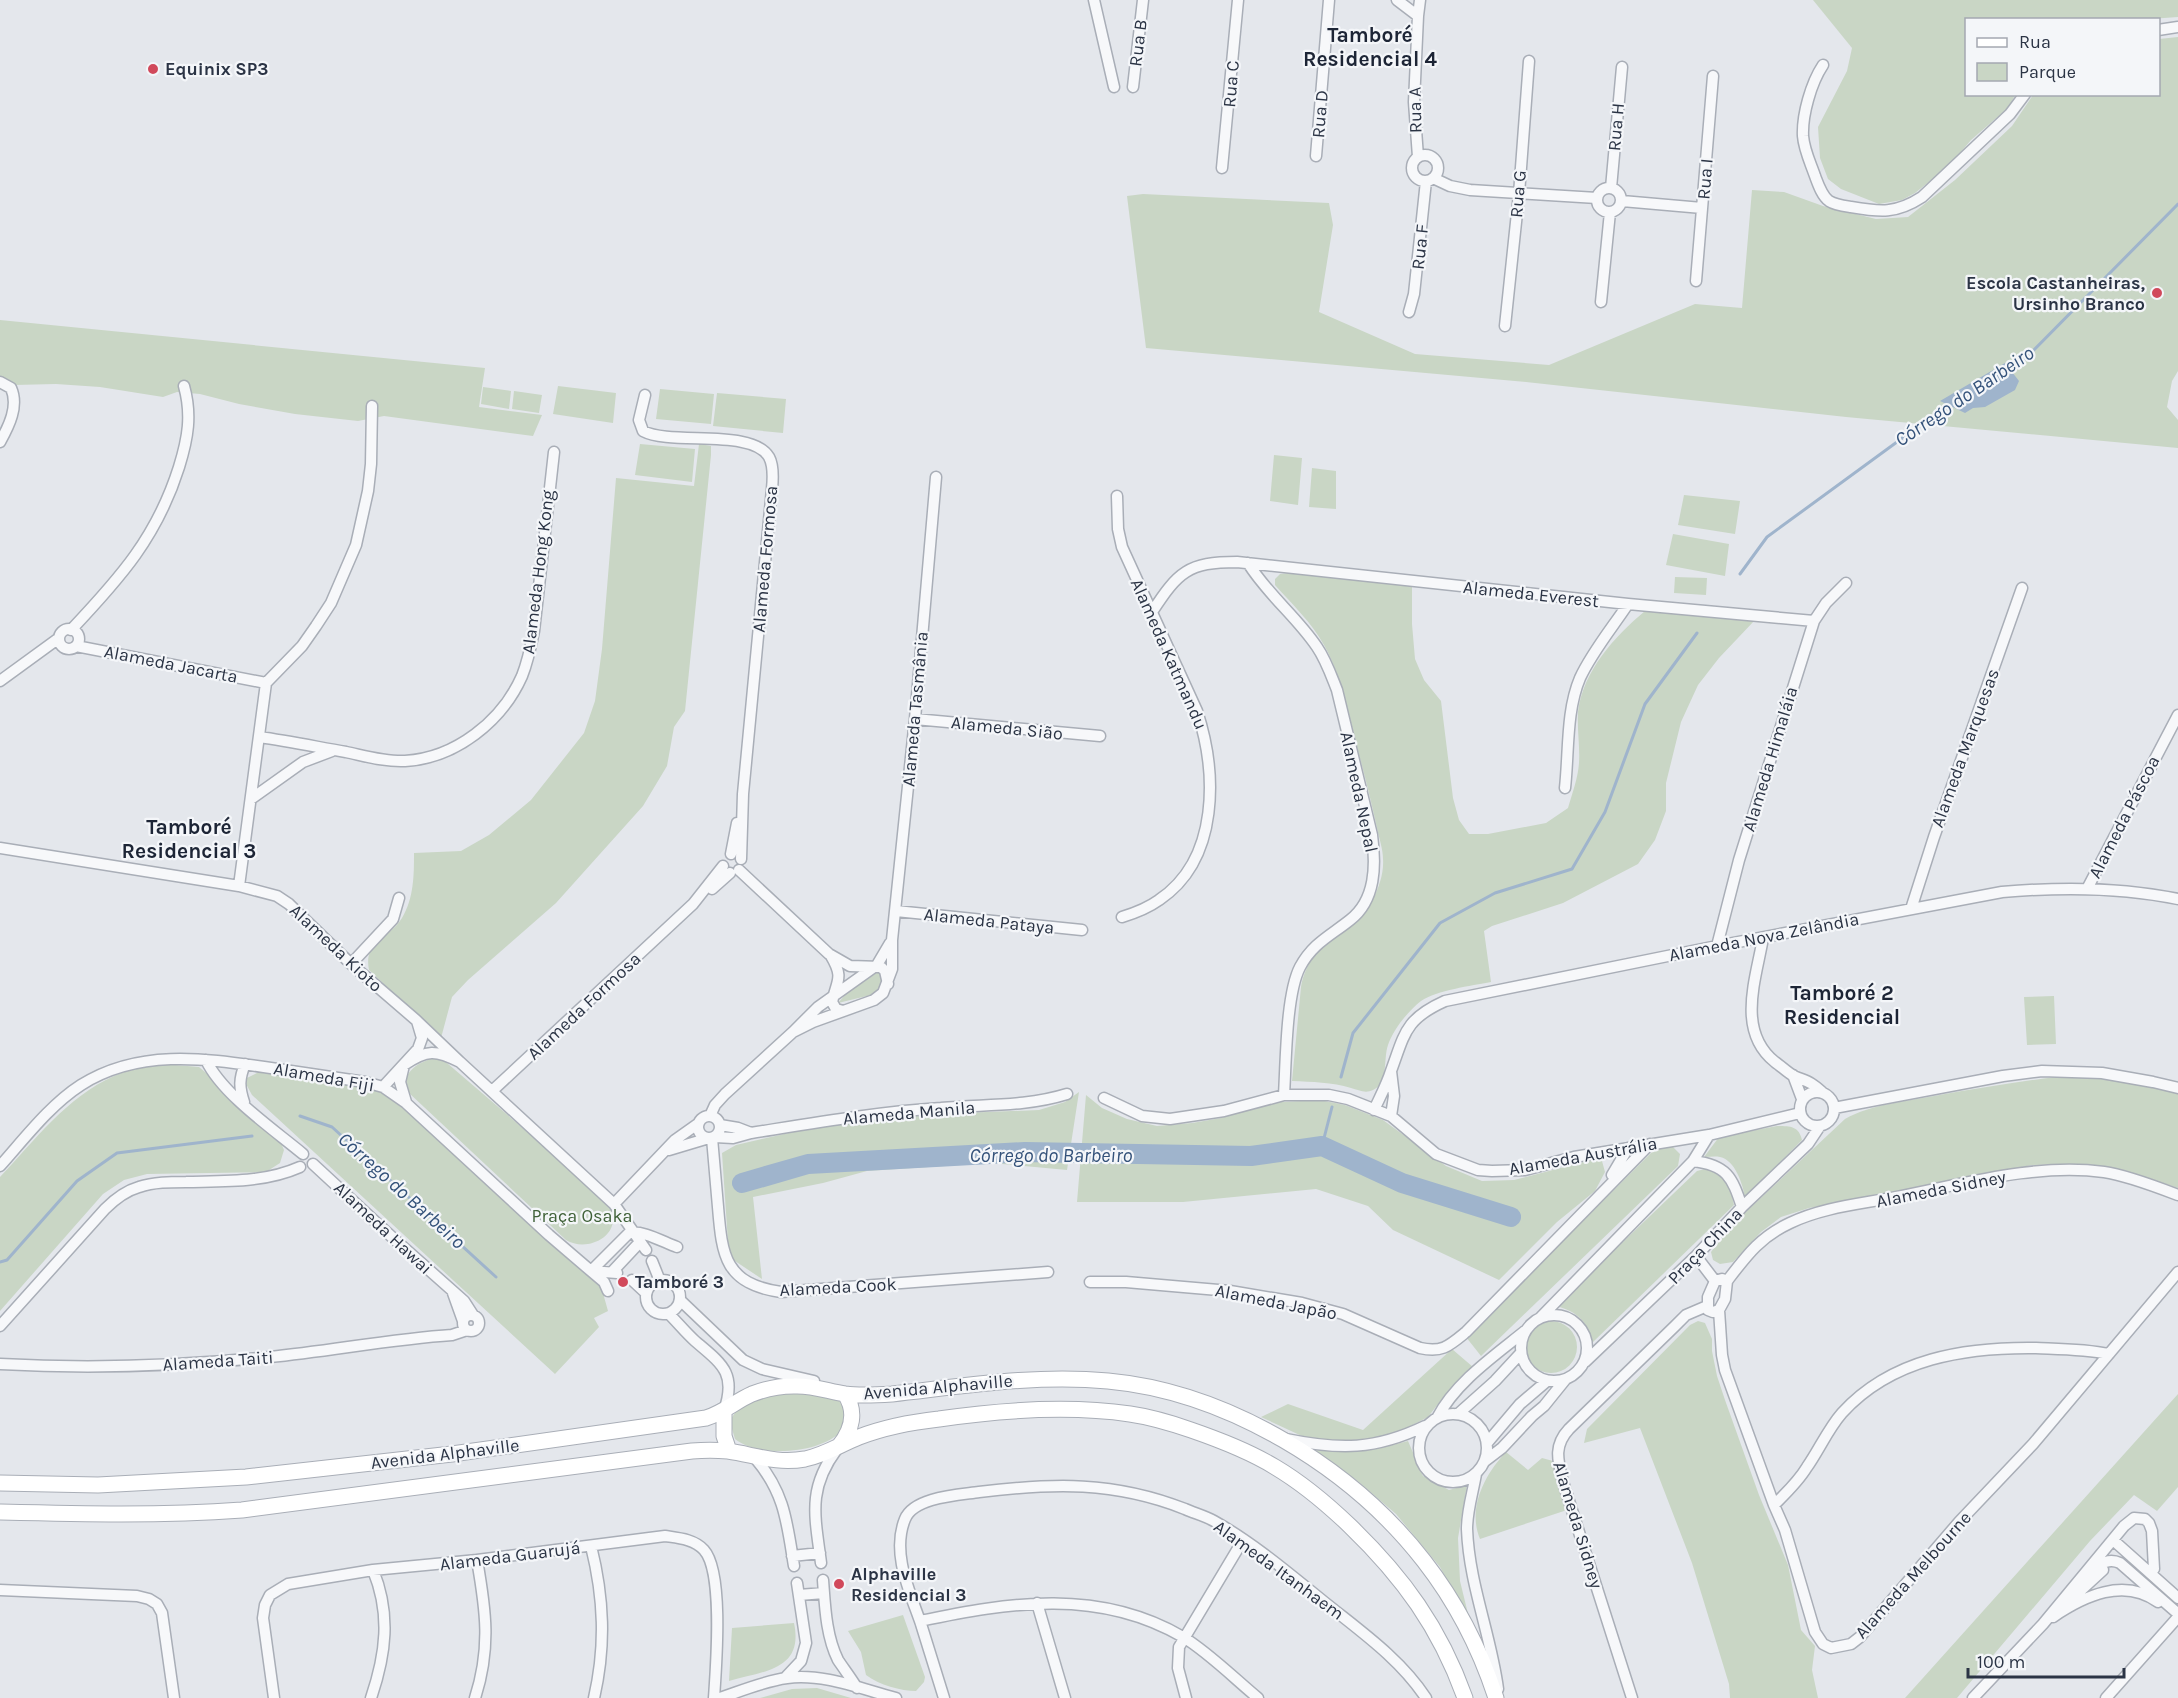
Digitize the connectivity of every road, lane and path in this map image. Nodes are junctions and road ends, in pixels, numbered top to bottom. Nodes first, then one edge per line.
1 (1094, 0) edge
2 (1143, 0) edge
3 (1238, 0) edge
4 (1329, 0) edge
5 (1397, 0) edge
6 (1420, 0) edge
7 (1418, 16) junction
8 (2178, 27) edge
9 (2160, 30) edge
10 (1529, 62) dead end
11 (1823, 65) dead end
12 (1622, 67) dead end
13 (1713, 76) dead end
14 (1114, 87) dead end
15 (1133, 87) dead end
16 (2024, 96) edge
17 (1316, 156) dead end
18 (1418, 157) junction
19 (1222, 168) dead end
20 (1430, 179) junction
21 (1611, 188) junction
22 (1519, 194) junction
23 (1598, 198) junction
24 (1622, 201) junction
25 (1702, 208) junction
26 (1610, 212) junction
27 (1696, 281) dead end
28 (1601, 302) dead end
29 (1409, 312) dead end
30 (1505, 326) dead end
31 (0, 382) edge
32 (184, 386) dead end
33 (645, 395) dead end
34 (372, 406) dead end
35 (0, 442) edge
36 (554, 452) dead end
37 (936, 477) dead end
38 (1117, 496) dead end
39 (1248, 563) junction
40 (1274, 567) junction
41 (1846, 584) dead end
42 (2022, 588) dead end
43 (1268, 590) junction
44 (1628, 604) junction
45 (1152, 612) junction
46 (1814, 621) junction
47 (71, 630) junction
48 (59, 638) junction
49 (76, 646) junction
50 (0, 681) edge
51 (266, 683) junction
52 (2178, 715) edge
53 (915, 719) junction
54 (1100, 736) dead end
55 (259, 737) junction
56 (290, 742) junction
57 (335, 750) junction
58 (303, 762) junction
59 (1565, 788) dead end
60 (251, 799) junction
61 (0, 848) edge
62 (733, 865) junction
63 (239, 886) junction
64 (2087, 889) junction
65 (399, 898) dead end
66 (2178, 900) edge
67 (1911, 909) junction
68 (896, 911) junction
69 (1122, 917) dead end
70 (1082, 930) dead end
71 (1763, 938) junction
72 (892, 940) junction
73 (1717, 945) junction
74 (829, 954) junction
75 (351, 964) junction
76 (877, 966) junction
77 (888, 985) junction
78 (834, 996) junction
79 (843, 1011) junction
80 (416, 1020) junction
81 (793, 1032) junction
82 (206, 1060) junction
83 (460, 1062) junction
84 (246, 1064) junction
85 (404, 1065) junction
86 (1391, 1071) junction
87 (1793, 1076) junction
88 (383, 1086) junction
89 (2178, 1088) edge
90 (492, 1091) junction
91 (1821, 1092) junction
92 (1067, 1094) dead end
93 (1284, 1095) junction
94 (1104, 1098) dead end
95 (1802, 1099) junction
96 (406, 1103) junction
97 (246, 1105) junction
98 (1834, 1108) junction
99 (1374, 1110) junction
100 (1800, 1113) junction
101 (1391, 1116) junction
102 (716, 1121) junction
103 (699, 1123) junction
104 (1820, 1126) junction
105 (751, 1133) junction
106 (1709, 1135) junction
107 (712, 1137) junction
108 (1650, 1144) junction
109 (1628, 1148) junction
110 (663, 1153) junction
111 (303, 1154) junction
112 (1693, 1161) junction
113 (313, 1164) junction
114 (0, 1166) edge
115 (300, 1167) junction
116 (1605, 1188) junction
117 (2178, 1195) edge
118 (614, 1204) junction
119 (1742, 1207) junction
120 (632, 1232) junction
121 (677, 1247) dead end
122 (1696, 1256) junction
123 (652, 1261) dead end
124 (591, 1271) junction
125 (1048, 1272) dead end
126 (2178, 1272) edge
127 (632, 1280) dead end
128 (660, 1281) junction
129 (1721, 1281) junction
130 (1090, 1282) dead end
131 (608, 1291) dead end
132 (453, 1293) junction
133 (646, 1293) junction
134 (680, 1300) junction
135 (1707, 1305) junction
136 (1719, 1310) junction
137 (669, 1314) junction
138 (1542, 1317) junction
139 (464, 1325) junction
140 (0, 1326) edge
141 (1526, 1330) junction
142 (1520, 1354) junction
143 (2109, 1354) junction
144 (1585, 1362) junction
145 (0, 1364) edge
146 (1564, 1380) junction
147 (1546, 1381) junction
148 (844, 1394) junction
149 (724, 1411) junction
150 (1458, 1414) junction
151 (1432, 1421) junction
152 (1278, 1437) junction
153 (1487, 1443) junction
154 (838, 1449) junction
155 (729, 1451) junction
156 (755, 1458) junction
157 (1485, 1461) junction
158 (1476, 1474) junction
159 (0, 1483) edge
160 (1774, 1505) junction
161 (0, 1512) edge
162 (2115, 1538) junction
163 (1243, 1540) junction
164 (591, 1546) junction
165 (477, 1560) junction
166 (2154, 1569) junction
167 (373, 1570) junction
168 (823, 1580) dead end
169 (797, 1583) dead end
170 (0, 1590) edge
171 (2178, 1590) edge
172 (824, 1593) junction
173 (799, 1595) junction
174 (2154, 1599) junction
175 (1037, 1603) junction
176 (2177, 1609) edge
177 (920, 1621) junction
178 (2043, 1624) junction
179 (1185, 1638) junction
180 (785, 1678) junction
181 (857, 1688) junction
182 (174, 1698) edge
183 (274, 1698) edge
184 (371, 1698) edge
185 (475, 1698) edge
186 (594, 1698) edge
187 (714, 1698) edge
188 (720, 1698) edge
189 (896, 1698) edge
190 (944, 1698) edge
191 (1065, 1698) edge
192 (1185, 1698) edge
193 (1258, 1698) edge
194 (1426, 1698) edge
195 (1465, 1698) edge
196 (1498, 1698) edge
197 (1632, 1698) edge
198 (1974, 1698) edge
199 (2106, 1698) edge

1 - 14 street
2 - 15 street, Rua B
3 - 19 street, Rua C
4 - 17 street, Rua D
5 - 7 street
6 - 7 street, Rua A
7 - 18 street, Rua A
8 - 9 street
10 - 22 street, Rua G
11 - 16 street
12 - 21 street, Rua H
13 - 25 street, Rua I
18 - 20 street
18 - 20 street
20 - 22 street
20 - 29 street, Rua F
21 - 23 street
21 - 24 street
22 - 23 street
22 - 30 street, Rua G
23 - 26 street
24 - 25 street
24 - 26 street
25 - 27 street, Rua I
26 - 28 street
31 - 35 street
32 - 47 street
33 - 62 street, Alameda Formosa
34 - 51 street
36 - 57 street, Alameda Hong Kong
37 - 53 street, Alameda Tasmânia
38 - 45 street, Alameda Katmandu
39 - 40 street, Alameda Everest
39 - 43 street, Alameda Nepal
39 - 45 street, Alameda Everest
40 - 43 street
40 - 44 street, Alameda Everest
41 - 46 street, Alameda Himaláia
42 - 67 street, Alameda Marquesas
43 - 93 street, Alameda Nepal
44 - 46 street, Alameda Everest
44 - 59 street
45 - 69 street, Alameda Katmandu
46 - 73 street, Alameda Himaláia
47 - 48 street
47 - 49 street
48 - 49 street
48 - 50 street
49 - 51 street, Alameda Jacarta
51 - 55 street
52 - 64 street, Alameda Páscoa
53 - 54 street, Alameda Sião
53 - 68 street, Alameda Tasmânia
55 - 56 street, Alameda Hong Kong
55 - 60 street
56 - 57 street, Alameda Hong Kong
56 - 58 street
57 - 58 street
58 - 60 street
60 - 63 street
61 - 63 street, Alameda Kioto
62 - 74 street
62 - 90 street, Alameda Formosa
63 - 75 street, Alameda Kioto
64 - 66 street, Alameda Nova Zelândia
64 - 67 street, Alameda Nova Zelândia
65 - 75 street
67 - 71 street, Alameda Nova Zelândia
68 - 70 street, Alameda Pataya
68 - 72 street, Alameda Tasmânia
71 - 73 street, Alameda Nova Zelândia
71 - 87 street
72 - 76 street, Alameda Tasmânia
72 - 77 street, Alameda Tasmânia
73 - 86 street, Alameda Nova Zelândia
74 - 76 street
74 - 78 street
75 - 80 street, Alameda Kioto
76 - 77 street
76 - 78 street, Alameda Tasmânia
77 - 79 street, Alameda Tasmânia
78 - 79 street
78 - 81 street, Alameda Tasmânia
79 - 81 street, Alameda Tasmânia
80 - 83 street, Alameda Kioto
80 - 85 street
81 - 102 street, Alameda Tasmânia
82 - 84 street, Alameda Fiji
82 - 97 street
82 - 114 street, Alameda Fiji
83 - 85 street, Alameda Kioto
83 - 90 street, Alameda Kioto
84 - 88 street, Alameda Fiji
84 - 97 street
85 - 88 street
85 - 96 street
86 - 99 street, Alameda Nova Zelândia
86 - 101 street, Alameda Nova Zelândia
87 - 91 street
87 - 95 street
88 - 96 street, Alameda Fiji
89 - 98 street
90 - 118 street, Alameda Kioto
91 - 95 street
91 - 98 street
92 - 105 street, Alameda Manila
93 - 94 street, Alameda Austrália
93 - 99 street, Alameda Austrália
95 - 100 street
96 - 124 street, Alameda Fiji
97 - 111 street
98 - 104 street
99 - 101 street, Alameda Austrália
100 - 104 street
100 - 106 street, Alameda Austrália
101 - 109 street, Alameda Austrália
102 - 103 street
102 - 105 street, Alameda Manila
102 - 107 street
103 - 107 street
103 - 110 street
104 - 119 street, Praça China
105 - 107 street, Alameda Manila
106 - 108 street, Alameda Austrália
106 - 112 street
107 - 110 street
107 - 125 street, Alameda Cook
108 - 109 street, Alameda Austrália
108 - 116 street, Alameda Japão
109 - 116 street, Alameda Japão
110 - 118 street
111 - 113 street
111 - 115 street
112 - 119 street
112 - 138 street
113 - 115 street
113 - 132 street, Alameda Hawai
115 - 140 street
116 - 130 street, Alameda Japão
117 - 129 street, Alameda Sidney
118 - 120 street, Alameda Kioto
119 - 122 street, Praça China
120 - 121 street
120 - 124 street
120 - 124 street, Alameda Kioto
122 - 129 street
122 - 144 street, Praça China
123 - 128 street
124 - 131 street, Alameda Fiji
126 - 143 street, Alameda Melbourne
127 - 133 street
128 - 133 street
128 - 134 street
129 - 135 street
129 - 136 street, Alameda Melbourne
132 - 139 street, Alameda Hawai
132 - 139 street, Alameda Hawai
133 - 137 street
134 - 137 street
134 - 148 street
135 - 136 street
135 - 197 street, Alameda Sidney
136 - 160 street, Alameda Melbourne
137 - 149 street
138 - 141 street
138 - 144 street
139 - 145 street, Alameda Taiti
141 - 142 street
141 - 151 street
142 - 147 street
142 - 150 street
143 - 160 street
143 - 160 street, Alameda Melbourne
144 - 146 street, Praça China
146 - 147 street
146 - 157 street, Praça China
147 - 153 street
148 - 149 main road, Avenida Alphaville
148 - 152 main road, Avenida Alphaville
148 - 154 main road
149 - 155 main road
149 - 159 main road, Avenida Alphaville
150 - 151 street
150 - 153 street
151 - 152 street
151 - 158 street
152 - 196 main road, Avenida Alphaville
153 - 157 street, Praça China
154 - 156 main road, Avenida Alphaville
154 - 156 street
154 - 195 main road, Avenida Alphaville
155 - 156 main road, Avenida Alphaville
155 - 161 main road, Avenida Alphaville
157 - 158 street, Praça China
158 - 196 street, Praça China
162 - 166 street
162 - 166 street
162 - 176 street
162 - 178 street
163 - 177 street, Alameda Itanhaem
163 - 179 street
163 - 194 street, Alameda Itanhaem
164 - 165 street, Alameda Guarujá
164 - 186 street
164 - 187 street, Alameda Guarujá
165 - 167 street, Alameda Guarujá
165 - 185 street
166 - 171 street
167 - 183 street, Alameda Guarujá
167 - 184 street
168 - 172 street
169 - 173 street
170 - 182 street
172 - 173 street
172 - 181 street
173 - 180 street
174 - 176 street
174 - 178 street
174 - 178 street
175 - 177 street
175 - 179 street
175 - 191 street
176 - 178 street
176 - 199 street
177 - 190 street, Alameda Itanhaem
178 - 198 street
179 - 192 street
179 - 193 street
180 - 181 street
180 - 188 street
181 - 189 street

